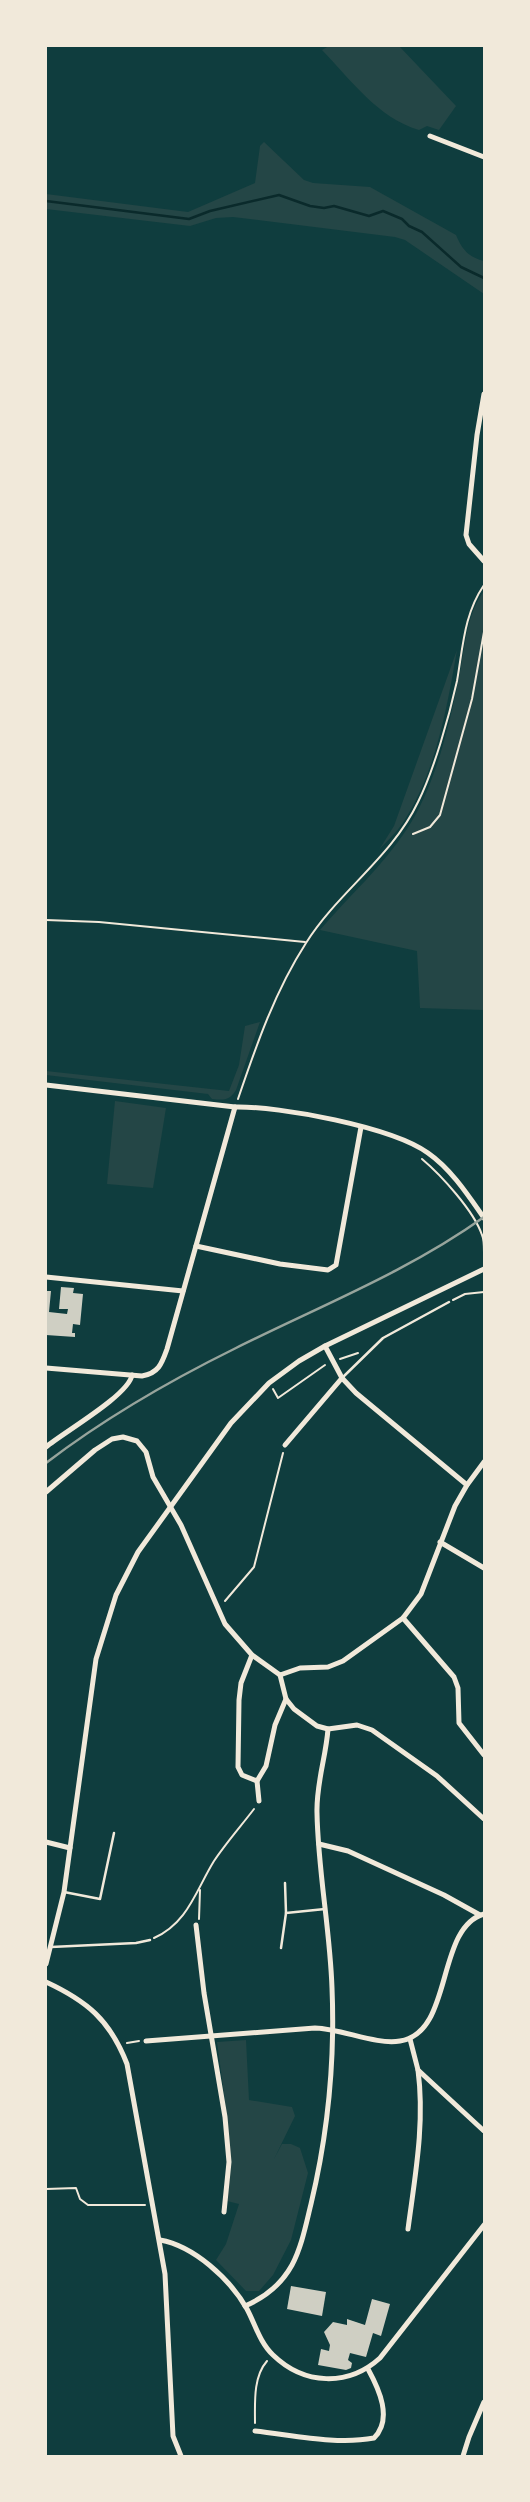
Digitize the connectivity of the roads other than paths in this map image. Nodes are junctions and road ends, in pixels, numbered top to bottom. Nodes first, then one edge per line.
1 (430, 136) dead end
2 (485, 157) edge
3 (485, 394) edge
4 (485, 561) edge
5 (46, 1084) edge
6 (235, 1107) junction
7 (361, 1126) junction
8 (485, 1218) edge
9 (196, 1247) junction
10 (485, 1269) edge
11 (46, 1277) edge
12 (183, 1290) junction
13 (449, 1302) road end
14 (325, 1346) junction
15 (46, 1368) edge
16 (132, 1375) junction
17 (342, 1378) junction
18 (285, 1445) road end
19 (46, 1447) edge
20 (485, 1462) edge
21 (467, 1485) junction
22 (46, 1492) edge
23 (170, 1506) junction
24 (440, 1542) junction
25 (485, 1568) edge
26 (403, 1618) junction
27 (252, 1656) junction
28 (280, 1675) junction
29 (286, 1699) junction
30 (328, 1729) junction
31 (485, 1755) edge
32 (257, 1782) junction
33 (259, 1801) road end
34 (485, 1819) edge
35 (114, 1833) dead end
36 (46, 1842) edge
37 (319, 1844) junction
38 (70, 1848) junction
39 (285, 1882) dead end
40 (64, 1892) junction
41 (325, 1909) junction
42 (286, 1913) junction
43 (482, 1914) edge
44 (196, 1925) road end
45 (150, 1940) road end
46 (51, 1947) junction
47 (281, 1948) dead end
48 (46, 1964) edge
49 (46, 1982) edge
50 (333, 2029) junction
51 (212, 2035) junction
52 (410, 2039) junction
53 (146, 2040) dead end
54 (418, 2070) junction
55 (485, 2131) edge
56 (224, 2212) dead end
57 (485, 2225) edge
58 (408, 2229) dead end
59 (160, 2240) junction
60 (245, 2306) junction
61 (368, 2369) junction
62 (485, 2402) edge
63 (255, 2431) road end
64 (181, 2456) edge
65 (463, 2456) edge

1 - 2 street
3 - 4 street
5 - 6 street
6 - 7 street
6 - 9 street
7 - 8 street
7 - 9 street
9 - 12 street
10 - 14 street
11 - 12 street
12 - 16 street
13 - 17 lane
14 - 17 street
14 - 23 street
15 - 16 street
16 - 19 street
17 - 18 street
17 - 21 street
20 - 21 street
21 - 24 street
22 - 23 street
23 - 27 street
23 - 38 street
24 - 25 street
24 - 26 street
26 - 28 street
26 - 31 street
27 - 28 street
27 - 32 street
28 - 29 street
29 - 30 street
29 - 32 street
30 - 34 street
30 - 37 street
32 - 33 street
35 - 40 lane
36 - 38 street
37 - 41 street
37 - 43 street
38 - 40 street
39 - 42 lane
40 - 46 street
41 - 42 lane
41 - 50 street
42 - 47 lane
43 - 52 street
44 - 51 street
45 - 46 lane
46 - 48 street
49 - 59 street
50 - 51 street
50 - 52 street
50 - 60 street
51 - 53 street
51 - 56 street
52 - 54 street
54 - 55 street
54 - 58 street
57 - 61 street
59 - 60 street
59 - 64 street
60 - 61 street
61 - 63 street
62 - 65 street

